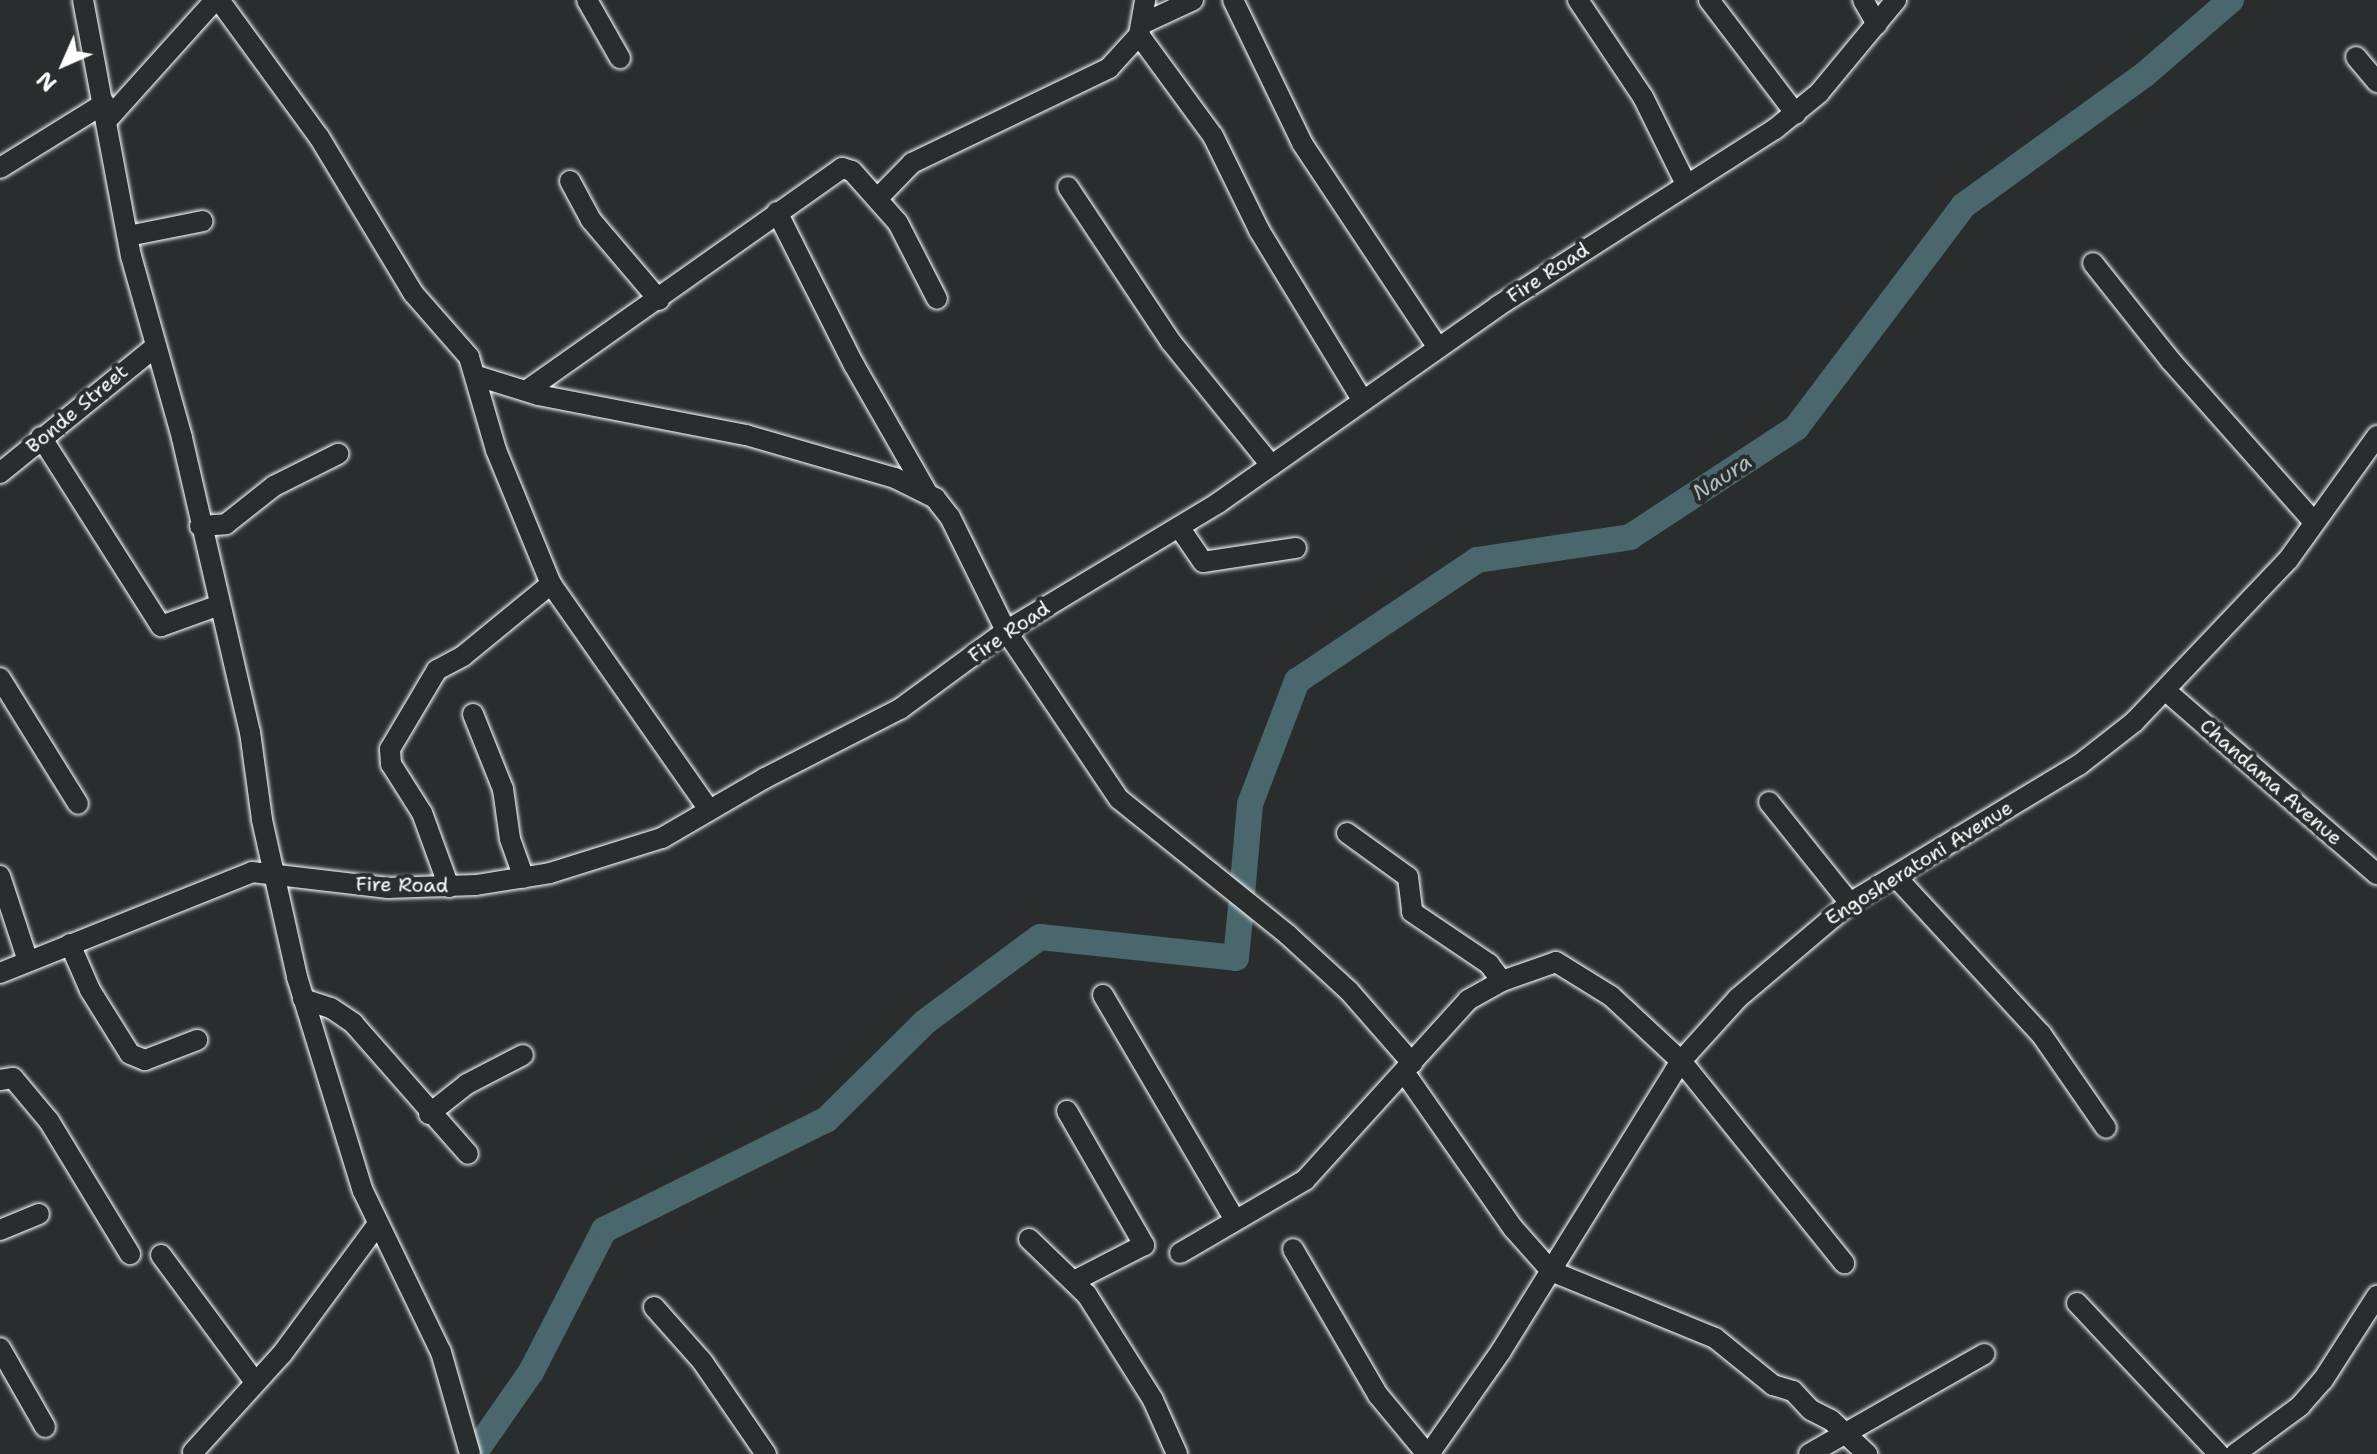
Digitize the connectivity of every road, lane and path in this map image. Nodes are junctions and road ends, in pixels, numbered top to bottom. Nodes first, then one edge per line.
1 (83, 0) edge
2 (217, 0) edge
3 (587, 0) edge
4 (1145, 0) edge
5 (1193, 0) edge
6 (1233, 0) edge
7 (1578, 0) edge
8 (1709, 0) edge
9 (1863, 0) edge
10 (1896, 0) edge
11 (1877, 24) junction
12 (1142, 29) junction
13 (2356, 57) dead end
14 (620, 58) dead end
15 (2377, 82) edge
16 (107, 111) junction
17 (1796, 114) junction
18 (0, 168) edge
19 (570, 181) dead end
20 (1686, 184) junction
21 (1068, 187) dead end
22 (878, 198) junction
23 (777, 212) junction
24 (203, 221) dead end
25 (128, 236) junction
26 (2093, 263) dead end
27 (937, 299) dead end
28 (659, 300) junction
29 (155, 347) junction
30 (1438, 348) junction
31 (477, 376) junction
32 (526, 391) junction
33 (1363, 401) junction
34 (2377, 436) edge
35 (41, 437) junction
36 (338, 454) dead end
37 (1271, 465) junction
38 (0, 473) edge
39 (928, 494) junction
40 (2313, 521) junction
41 (200, 526) junction
42 (1179, 527) junction
43 (1296, 548) dead end
44 (551, 584) junction
45 (217, 606) junction
46 (1006, 631) junction
47 (0, 678) edge
48 (2165, 690) junction
49 (473, 714) dead end
50 (1769, 802) dead end
51 (78, 804) dead end
52 (709, 810) junction
53 (1347, 833) dead end
54 (275, 871) junction
55 (2377, 874) edge
56 (0, 876) edge
57 (1895, 876) junction
58 (524, 878) junction
59 (449, 887) junction
60 (1850, 903) junction
61 (70, 944) junction
62 (28, 961) junction
63 (0, 973) edge
64 (1502, 981) junction
65 (1103, 995) dead end
66 (303, 999) junction
67 (197, 1040) dead end
68 (523, 1055) dead end
69 (1681, 1061) junction
70 (1408, 1067) junction
71 (0, 1080) edge
72 (1067, 1111) dead end
73 (429, 1114) junction
74 (2106, 1128) dead end
75 (468, 1154) dead end
76 (39, 1214) dead end
77 (1235, 1220) junction
78 (377, 1225) junction
79 (0, 1230) edge
80 (1029, 1239) dead end
81 (1293, 1249) dead end
82 (1180, 1253) dead end
83 (130, 1254) dead end
84 (161, 1255) dead end
85 (1844, 1263) dead end
86 (1551, 1271) junction
87 (1074, 1281) junction
88 (2377, 1296) edge
89 (2077, 1303) dead end
90 (654, 1307) dead end
91 (0, 1348) edge
92 (1984, 1354) dead end
93 (255, 1382) junction
94 (45, 1427) dead end
95 (1844, 1430) junction
96 (193, 1452) dead end
97 (470, 1454) edge
98 (766, 1454) edge
99 (1177, 1454) edge
100 (1428, 1454) edge
101 (1809, 1454) edge
102 (1867, 1454) edge
103 (2219, 1454) edge
104 (2235, 1454) edge

1 - 16 street
2 - 16 street
2 - 31 street
3 - 14 street
4 - 12 street
5 - 12 street
6 - 30 street
7 - 20 street
8 - 17 street
9 - 11 street
10 - 11 street, Fire Road
11 - 17 street, Fire Road
12 - 22 street
12 - 33 street
13 - 15 street
16 - 18 street
16 - 25 street
17 - 20 street, Fire Road
19 - 28 street
20 - 30 street, Fire Road
21 - 37 street
22 - 23 street
22 - 27 street
23 - 28 street
23 - 39 street
24 - 25 street
25 - 29 street
26 - 40 street
28 - 32 street
29 - 35 street, Bonde Street
29 - 41 street
30 - 33 street, Fire Road
31 - 32 street
31 - 44 street
32 - 39 street
33 - 37 street, Fire Road
34 - 40 street, Engosheratoni Avenue
35 - 38 street, Bonde Street
35 - 45 street
36 - 41 street
37 - 42 street, Fire Road
39 - 46 street
40 - 48 street, Engosheratoni Avenue
41 - 45 street
42 - 43 street
42 - 46 street, Fire Road
44 - 52 street
44 - 59 street
45 - 54 street
46 - 52 street, Fire Road
46 - 70 street
47 - 51 street
48 - 55 street, Chandama Avenue
48 - 57 street, Engosheratoni Avenue
49 - 58 street
50 - 60 street
52 - 58 street, Fire Road
53 - 64 street
54 - 59 street, Fire Road
54 - 61 street, Fire Road
54 - 66 street
56 - 62 street
57 - 60 street, Engosheratoni Avenue
57 - 74 street
58 - 59 street, Fire Road
60 - 69 street, Engosheratoni Avenue
61 - 62 street, Fire Road
61 - 67 street
62 - 63 street, Fire Road
64 - 69 street
64 - 70 street
65 - 77 street
66 - 73 street
66 - 78 street
68 - 73 street
69 - 85 street
69 - 86 street, Engosheratoni Avenue
70 - 77 street
70 - 86 street
71 - 83 street
72 - 87 street
73 - 75 street
76 - 79 street
77 - 82 street
78 - 93 street
78 - 97 street
80 - 87 street
81 - 100 street
84 - 93 street
86 - 95 street
86 - 100 street, Engosheratoni Avenue
87 - 99 street
88 - 104 street
89 - 103 street
90 - 98 street
91 - 94 street
92 - 95 street
93 - 96 street
95 - 101 street
95 - 102 street

